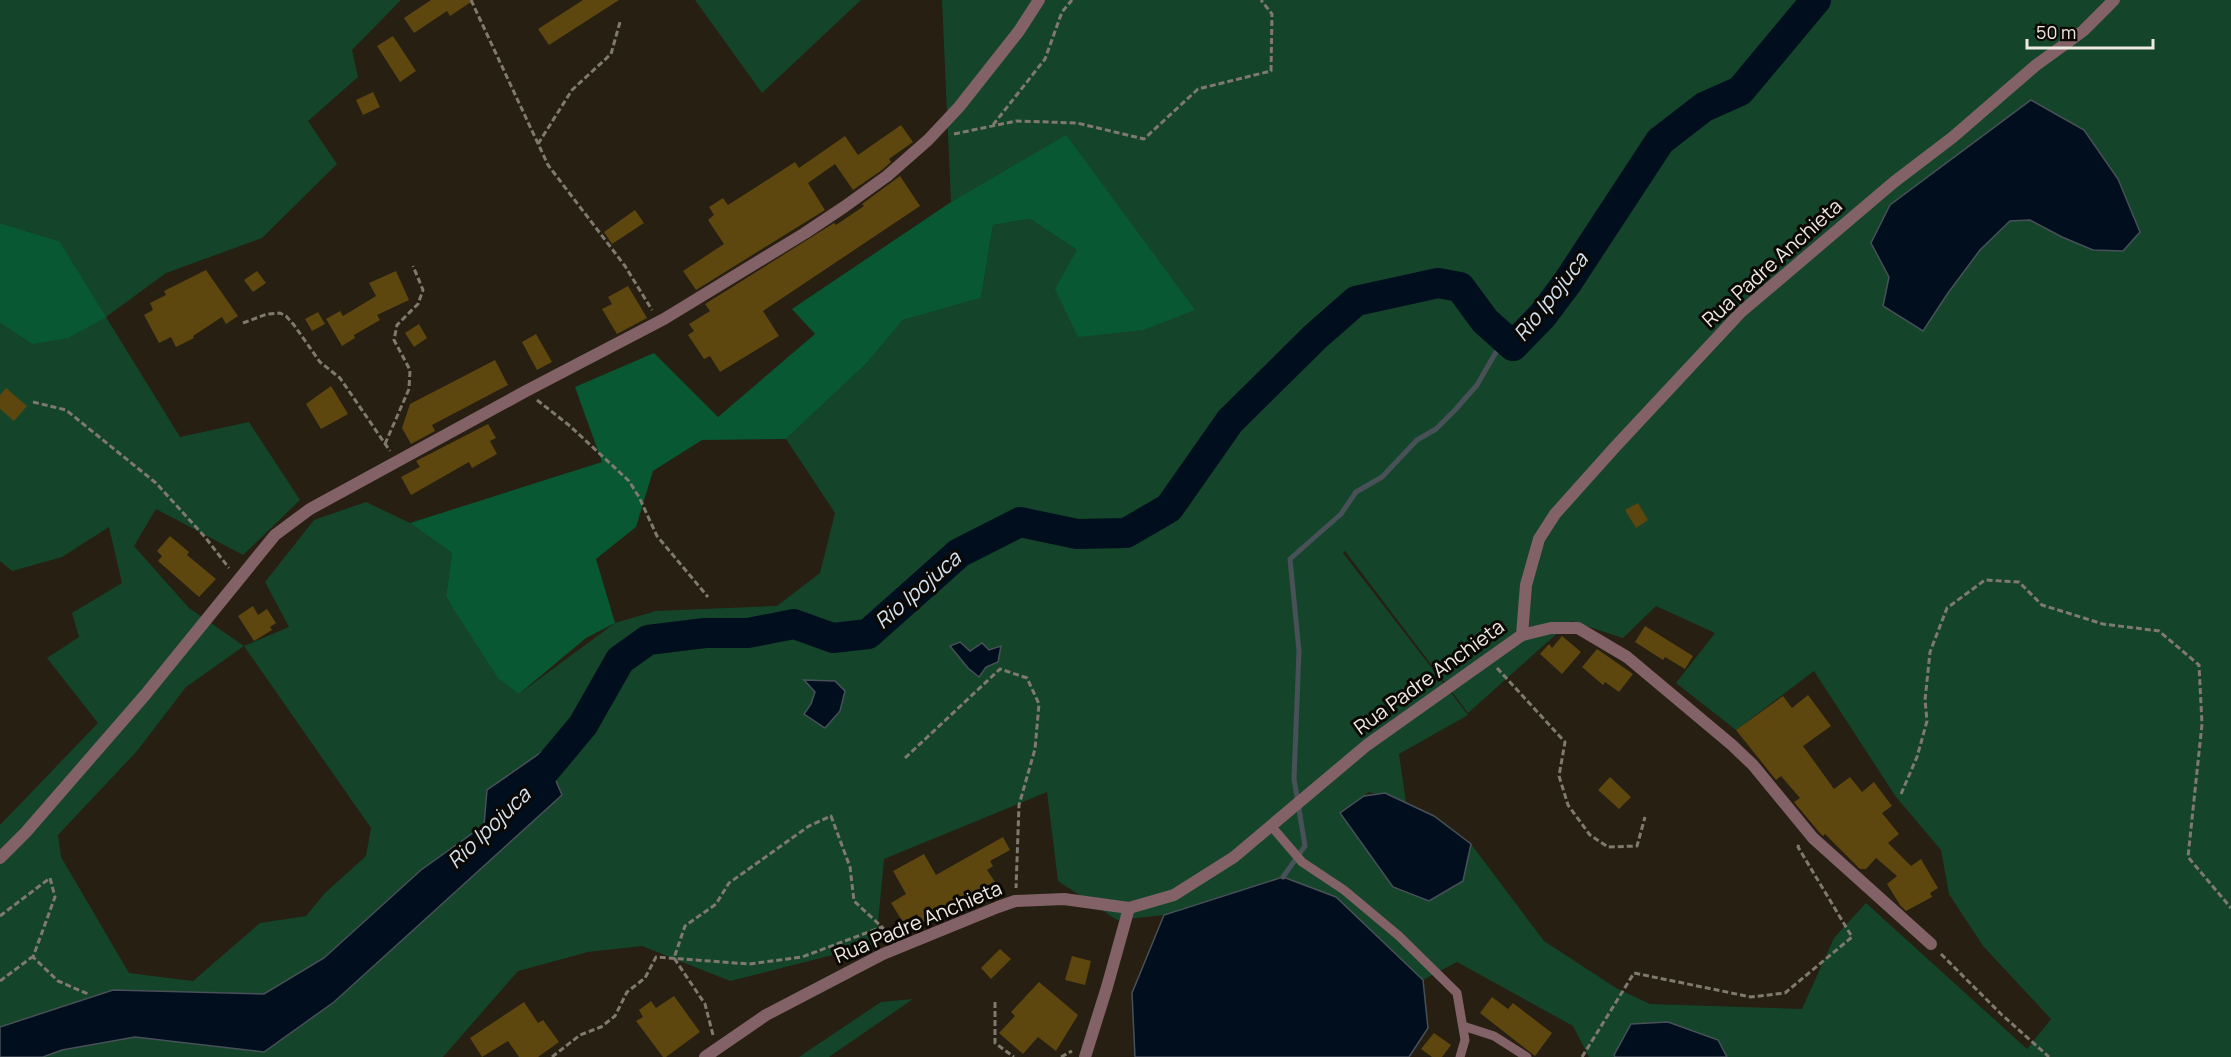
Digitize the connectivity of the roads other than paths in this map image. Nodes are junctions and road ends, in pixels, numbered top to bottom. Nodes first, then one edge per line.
1 (1039, 0) edge
2 (2114, 0) edge
3 (1522, 635) junction
4 (1272, 827) junction
5 (0, 858) edge
6 (1129, 908) junction
7 (1931, 944) road end
8 (1463, 1026) junction
9 (705, 1057) edge
10 (1085, 1057) edge
11 (1460, 1057) edge
12 (1527, 1057) edge

1 - 5 street
2 - 3 street, Rua Padre Anchieta
3 - 4 street, Rua Padre Anchieta
3 - 7 street
4 - 6 street, Rua Padre Anchieta
4 - 8 lane
6 - 9 street, Rua Padre Anchieta
6 - 10 street
8 - 11 lane
8 - 12 lane

